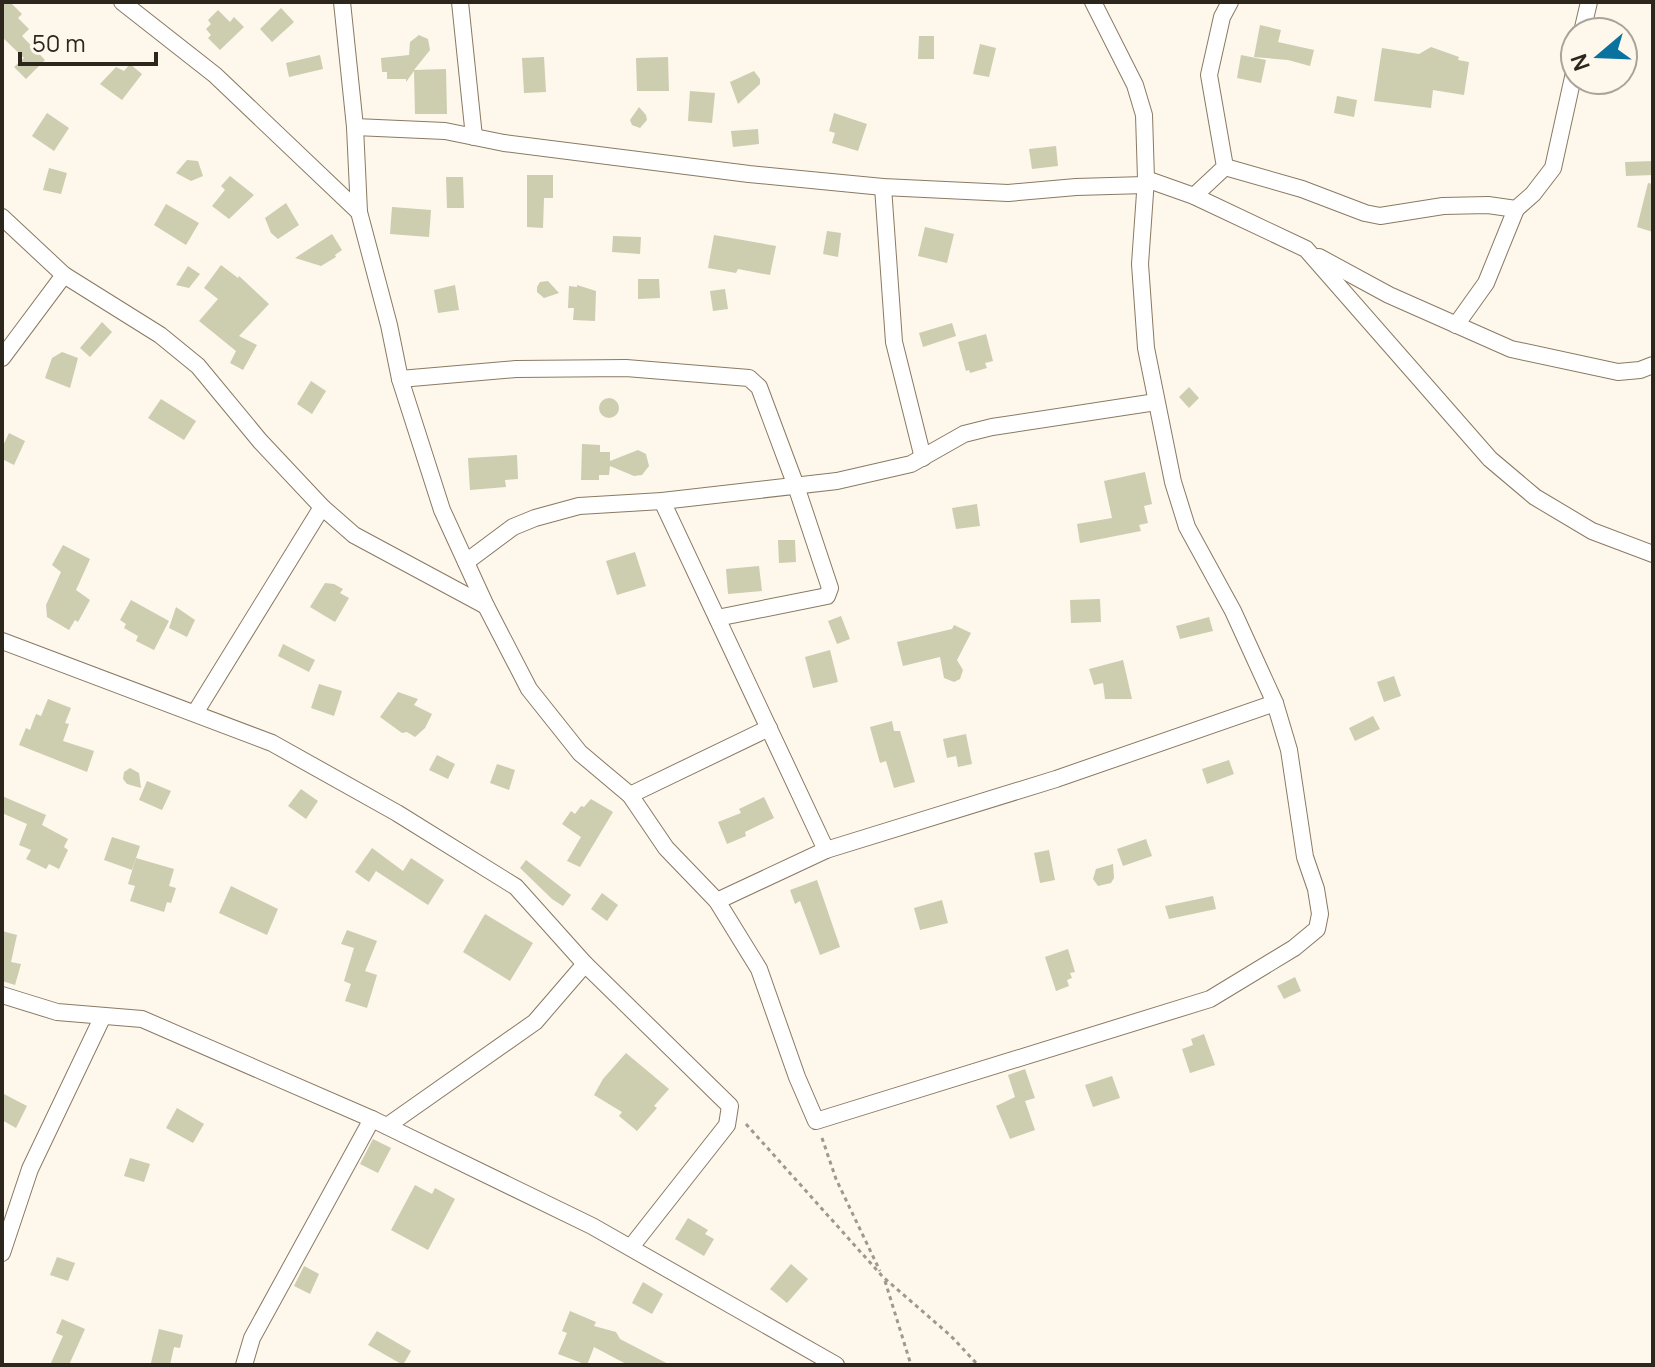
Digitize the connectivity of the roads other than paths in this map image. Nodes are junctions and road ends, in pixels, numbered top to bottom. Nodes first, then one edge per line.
1 (122, 2) edge
2 (342, 2) edge
3 (460, 2) edge
4 (1093, 2) edge
5 (1230, 2) edge
6 (1569, 96) edge
7 (355, 127) junction
8 (474, 137) junction
9 (1225, 167) junction
10 (1146, 182) junction
11 (883, 187) junction
12 (1194, 196) junction
13 (1516, 209) junction
14 (359, 212) junction
15 (2, 217) edge
16 (1306, 249) junction
17 (64, 275) junction
18 (1456, 325) junction
19 (2, 358) edge
20 (1653, 365) edge
21 (400, 379) junction
22 (1156, 402) junction
23 (923, 458) junction
24 (796, 486) junction
25 (662, 501) junction
26 (322, 507) junction
27 (1653, 554) edge
28 (466, 562) junction
29 (486, 606) junction
30 (717, 618) junction
31 (2, 641) edge
32 (1275, 703) junction
33 (195, 713) junction
34 (769, 728) junction
35 (630, 795) junction
36 (826, 850) junction
37 (717, 901) junction
38 (585, 964) junction
39 (2, 995) edge
40 (103, 1016) junction
41 (379, 1122) junction
42 (631, 1247) junction
43 (2, 1253) edge
44 (244, 1365) edge
45 (836, 1365) edge

1 - 14 street
2 - 7 street
3 - 8 street
4 - 10 street
5 - 9 street
6 - 13 street
7 - 8 street
7 - 14 street
8 - 11 street
9 - 12 street
9 - 13 street
10 - 11 street
10 - 12 street
10 - 22 street
11 - 23 street
12 - 16 street
13 - 18 street
14 - 21 street
15 - 17 street
16 - 18 street
16 - 27 street
17 - 19 street
17 - 26 street
18 - 20 street
21 - 24 street
21 - 28 street
22 - 23 street
22 - 32 street
23 - 24 street
24 - 25 street
24 - 30 street
25 - 28 street
25 - 30 street
26 - 29 street
26 - 33 street
28 - 29 street
29 - 35 street
30 - 34 street
31 - 33 street
32 - 36 street
32 - 37 street
33 - 38 street
34 - 35 street
34 - 36 street
35 - 37 street
36 - 37 street
38 - 41 street
38 - 42 street
39 - 40 street
40 - 41 street
40 - 43 street
41 - 42 street
41 - 44 street
42 - 45 street

